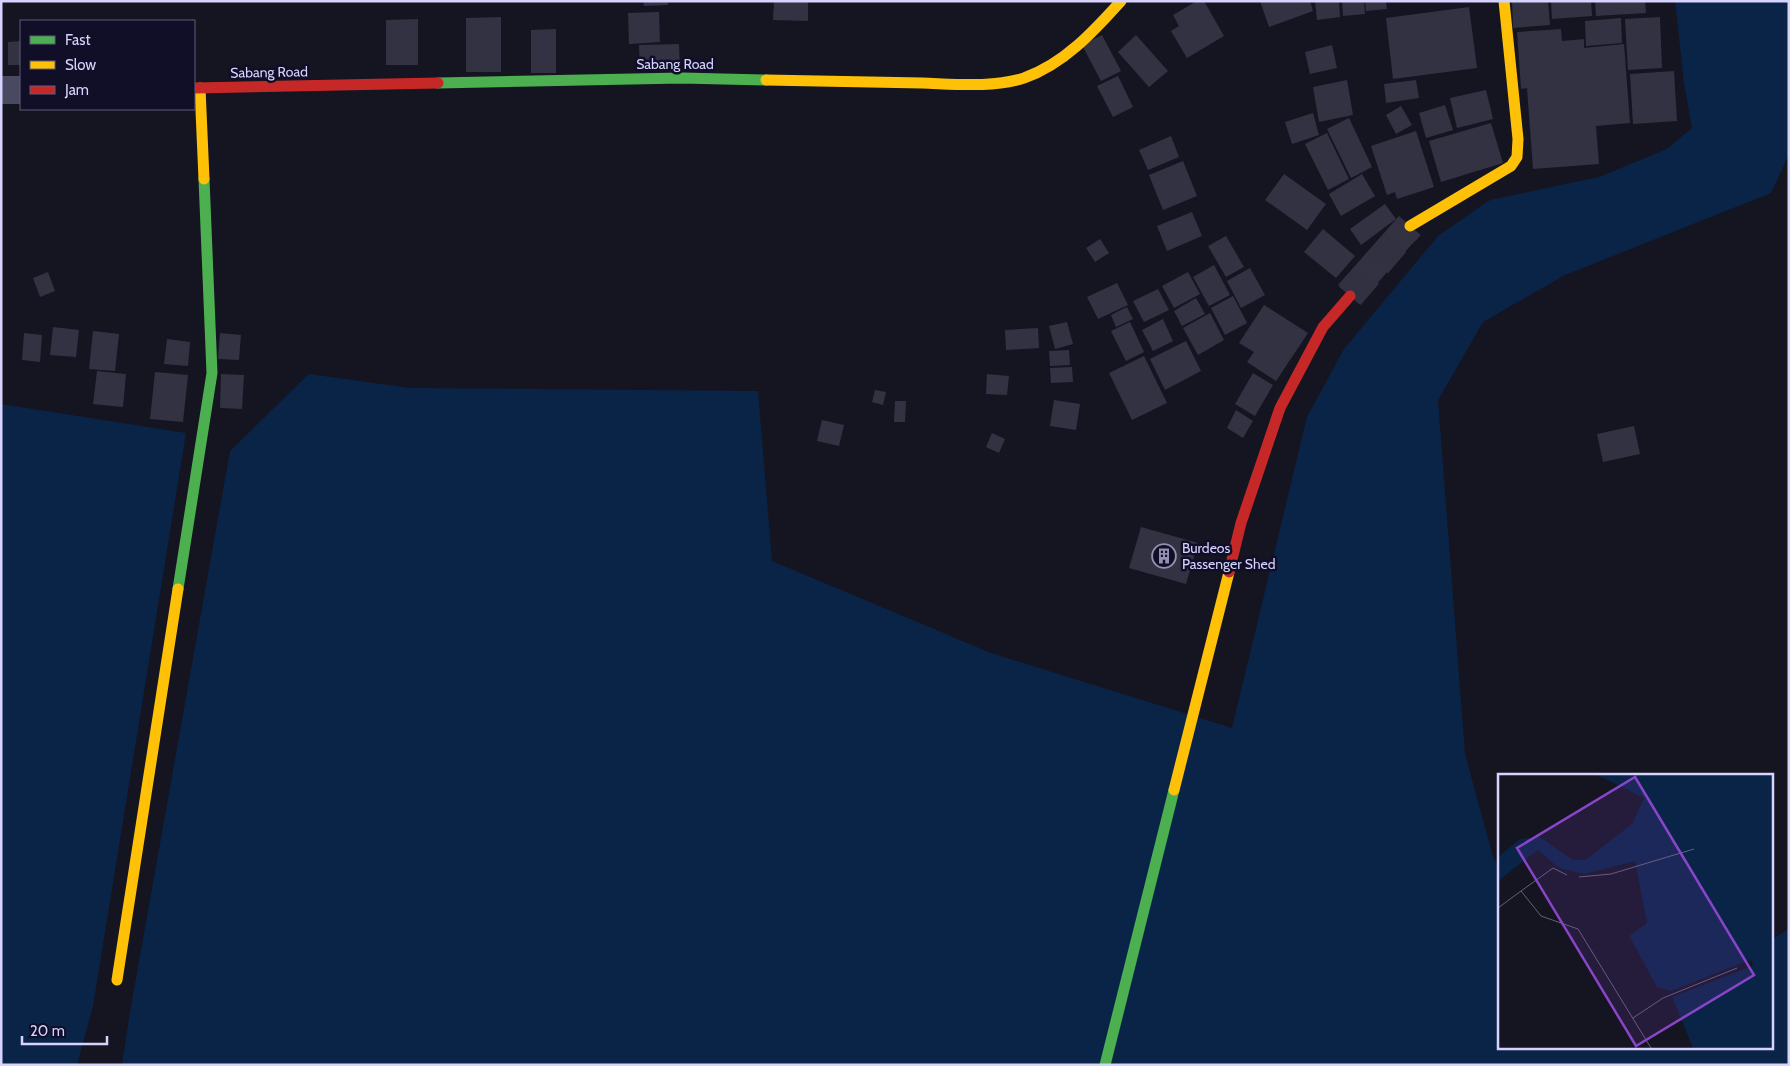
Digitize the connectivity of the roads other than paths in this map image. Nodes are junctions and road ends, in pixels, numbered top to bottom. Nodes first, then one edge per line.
1 (1121, 1) edge
2 (1504, 1) edge
3 (197, 88) edge
4 (1, 90) edge
5 (20, 90) edge
6 (1410, 226) tunnel mouth
7 (1350, 296) tunnel mouth
8 (117, 980) dead end
9 (1105, 1065) edge

1 - 3 street, Sabang Road
2 - 6 street
3 - 8 street
4 - 5 street
7 - 9 street

